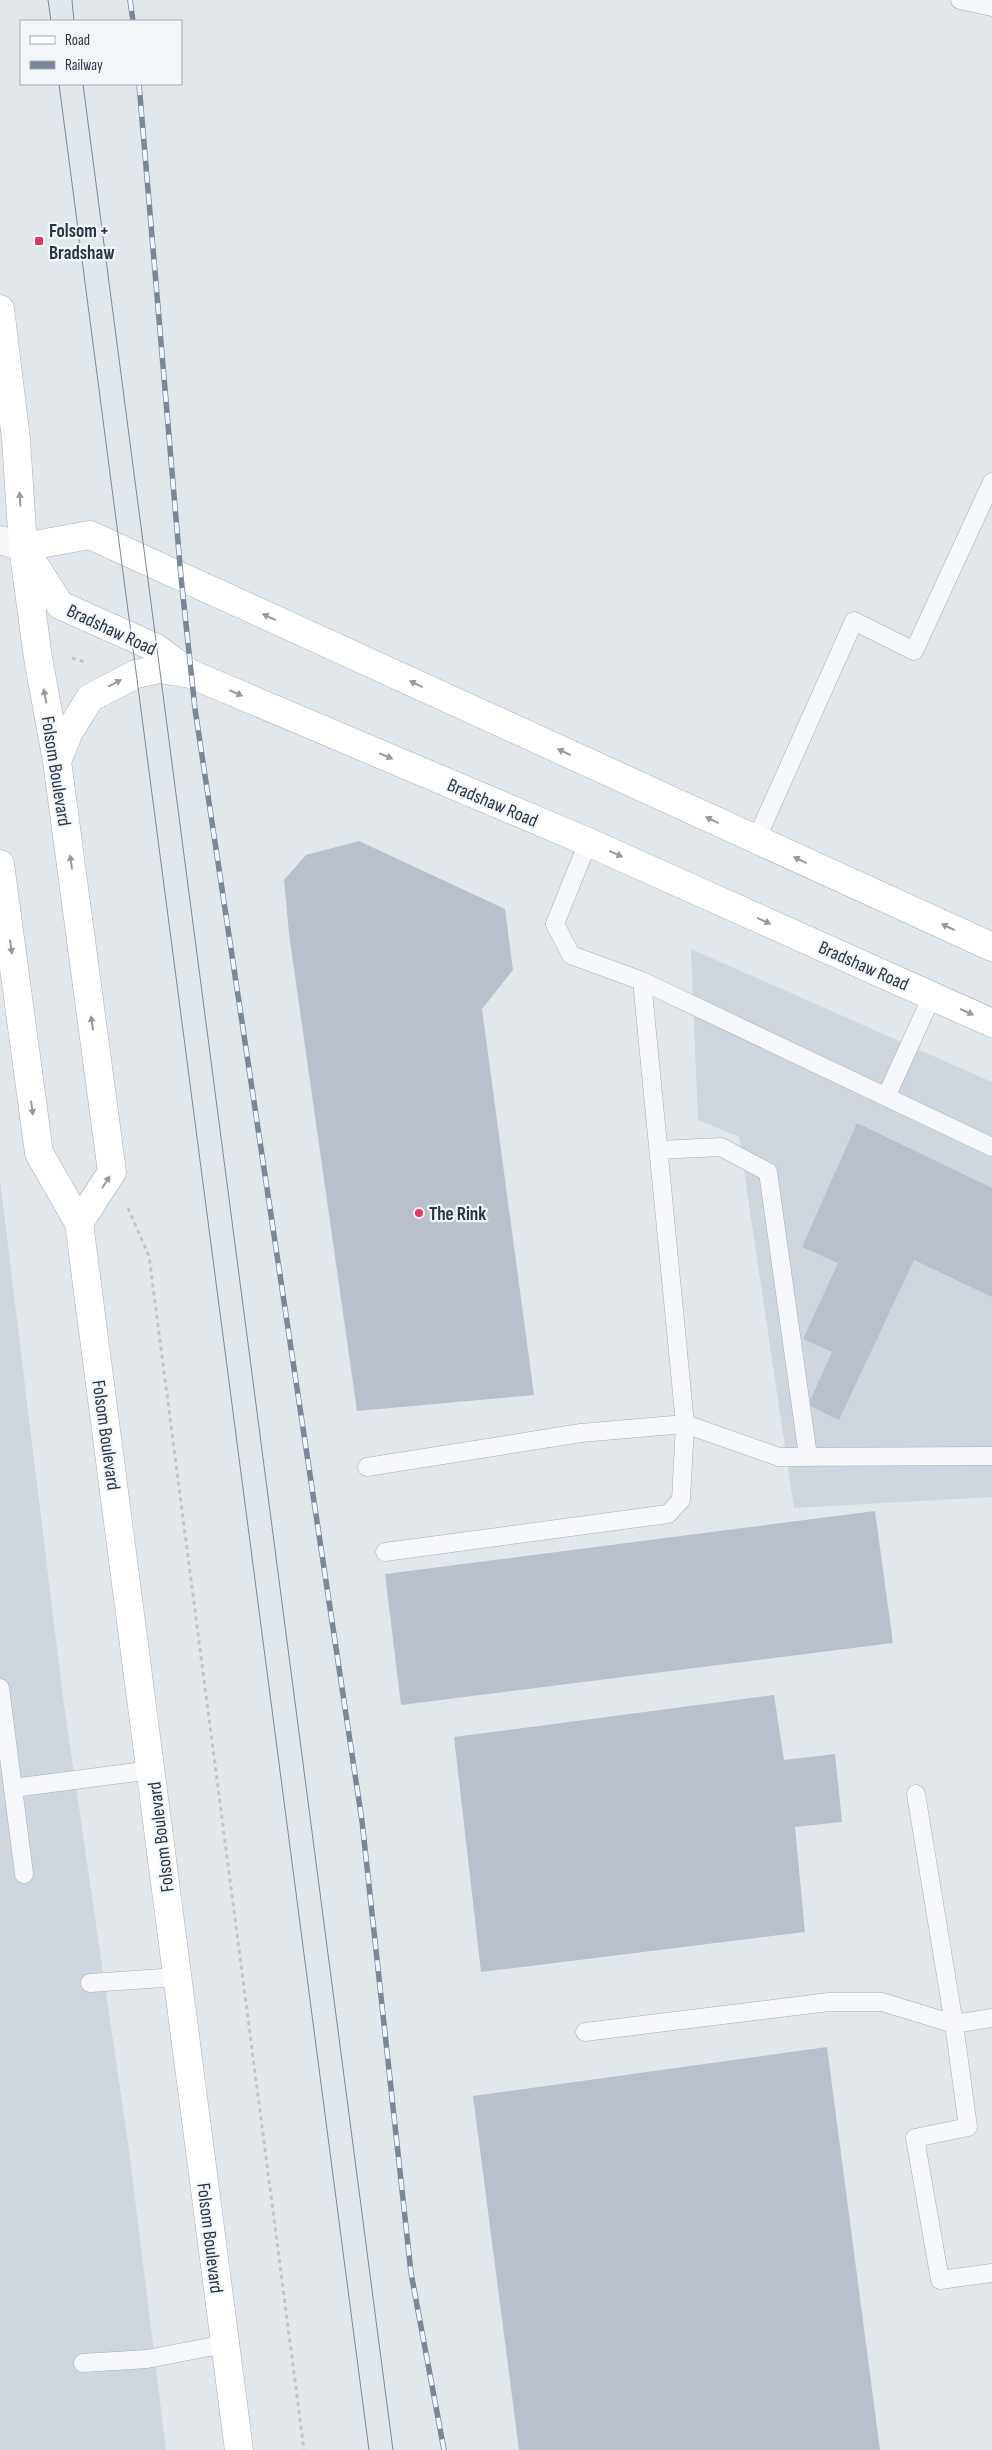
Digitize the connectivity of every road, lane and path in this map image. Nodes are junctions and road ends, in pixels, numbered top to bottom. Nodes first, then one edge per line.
1 (960, 0) edge
2 (992, 7) edge
3 (0, 309) edge
4 (992, 482) edge
5 (12, 544) edge
6 (191, 674) junction
7 (58, 761) junction
8 (756, 840) junction
9 (588, 842) junction
10 (0, 864) edge
11 (992, 947) edge
12 (642, 981) junction
13 (932, 996) junction
14 (992, 1023) edge
15 (886, 1097) junction
16 (992, 1147) edge
17 (658, 1150) junction
18 (112, 1172) junction
19 (79, 1223) junction
20 (685, 1424) junction
21 (808, 1456) junction
22 (992, 1456) edge
23 (367, 1467) dead end
24 (385, 1552) dead end
25 (0, 1688) edge
26 (152, 1770) junction
27 (13, 1788) junction
28 (916, 1794) dead end
29 (24, 1874) dead end
30 (177, 1977) junction
31 (90, 1983) dead end
32 (992, 2018) edge
33 (954, 2024) junction
34 (585, 2032) dead end
35 (992, 2273) edge
36 (225, 2344) junction
37 (83, 2364) dead end
38 (239, 2450) edge
39 (304, 2450) edge

1 - 2 lane
5 -> 3 main road, Folsom Boulevard
4 - 8 lane
5 - 6 main road, Bradshaw Road
7 -> 5 main road, Folsom Boulevard
8 -> 5 main road
7 -> 6 main road
6 -> 9 main road, Bradshaw Road
18 -> 7 main road, Folsom Boulevard
11 -> 8 main road
9 - 12 lane
9 -> 13 main road, Bradshaw Road
10 -> 19 main road, Folsom Boulevard
12 - 15 lane
12 - 17 lane
13 -> 14 main road, Bradshaw Road
13 - 15 lane
15 - 16 lane
17 - 20 lane
17 - 21 lane
19 -> 18 main road
18 - 39 path
19 - 26 main road, Folsom Boulevard
20 - 21 lane
20 - 23 lane
20 - 24 lane
21 - 22 lane
25 - 27 lane
26 - 27 lane
26 - 30 main road, Folsom Boulevard
27 - 29 lane
28 - 33 lane
30 - 31 lane
30 - 36 main road, Folsom Boulevard
32 - 33 lane
33 - 34 lane
33 - 35 lane
36 - 37 lane
36 - 38 main road, Folsom Boulevard

